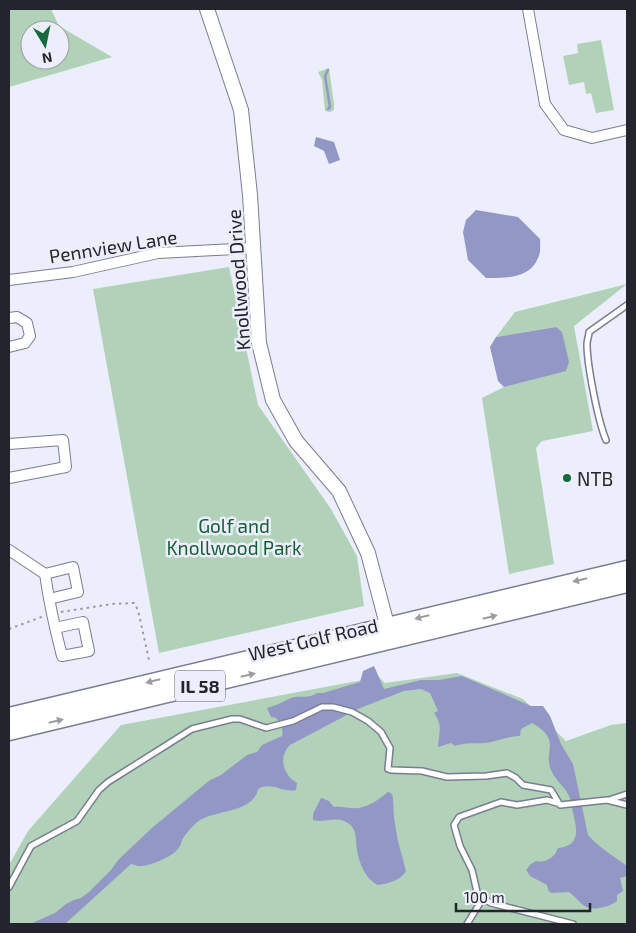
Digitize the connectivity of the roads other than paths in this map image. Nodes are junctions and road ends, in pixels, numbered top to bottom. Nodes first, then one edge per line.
1 (207, 9) edge
2 (528, 9) edge
3 (627, 130) edge
4 (254, 248) junction
5 (9, 280) edge
6 (627, 305) edge
7 (9, 318) edge
8 (9, 347) edge
9 (606, 440) dead end
10 (9, 444) edge
11 (9, 478) edge
12 (9, 550) edge
13 (627, 569) edge
14 (44, 574) junction
15 (627, 584) edge
16 (49, 599) junction
17 (55, 628) dead end
18 (389, 633) junction
19 (9, 716) edge
20 (9, 732) edge
21 (627, 794) edge
22 (607, 800) junction
23 (558, 804) junction
24 (627, 805) edge
25 (9, 887) edge
26 (480, 896) junction
27 (488, 901) junction
28 (480, 903) junction
29 (468, 924) edge
30 (574, 924) edge

1 - 4 street, Knollwood Drive
2 - 3 street
4 - 5 street, Pennview Lane
4 - 18 street, Knollwood Drive
6 - 9 lane
7 - 8 street
10 - 11 street
12 - 14 street
13 -> 18 main road, West Golf Road / IL 58
14 - 16 street
14 - 16 street
18 -> 15 main road, West Golf Road / IL 58
16 - 17 street
18 -> 19 main road, West Golf Road / IL 58
20 -> 18 main road, West Golf Road / IL 58
21 - 22 lane
22 - 23 lane
22 - 24 lane
23 - 25 lane
23 - 26 lane
26 - 27 lane
26 - 28 lane
27 - 28 lane
27 - 30 lane
28 - 29 lane

